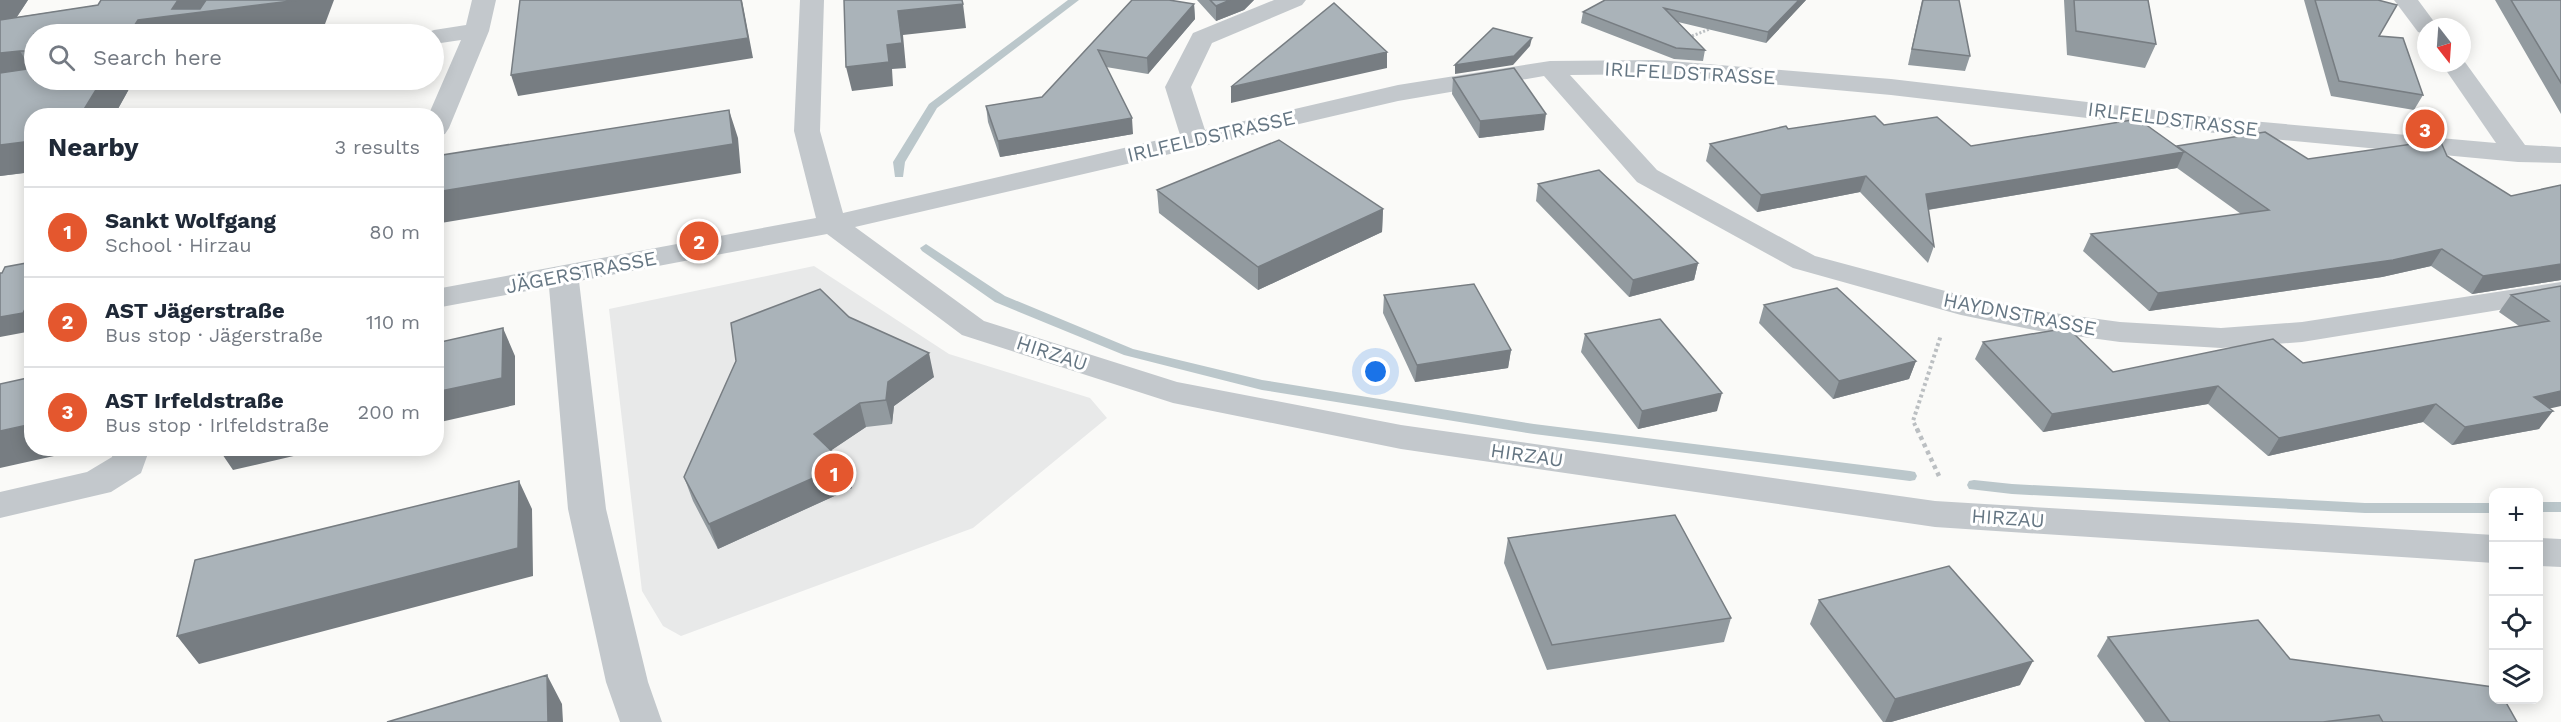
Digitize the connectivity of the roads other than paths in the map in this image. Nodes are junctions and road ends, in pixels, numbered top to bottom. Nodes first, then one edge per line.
1 (484, 0) edge
2 (812, 0) edge
3 (1294, 0) edge
4 (2406, 0) edge
5 (2419, 18) edge
6 (477, 31) junction
7 (444, 36) edge
8 (1550, 68) junction
9 (2459, 72) edge
10 (444, 109) edge
11 (1195, 139) junction
12 (2518, 154) junction
13 (2561, 155) edge
14 (832, 224) junction
15 (563, 276) junction
16 (2561, 291) edge
17 (444, 298) edge
18 (130, 456) edge
19 (0, 505) edge
20 (2489, 549) edge
21 (641, 722) edge

1 - 6 street
2 - 14 street
3 - 11 street
4 - 5 street
6 - 7 street
6 - 10 street
8 - 11 street, IRLFELDSTRASSE
8 - 12 street, IRLFELDSTRASSE
8 - 16 street, HAYDNSTRASSE
9 - 12 street
11 - 14 street, IRLFELDSTRASSE
12 - 13 street, IRLFELDSTRASSE
14 - 15 street, JÄGERSTRASSE
14 - 20 street, HIRZAU
15 - 17 street, JÄGERSTRASSE
15 - 21 street
18 - 19 street

